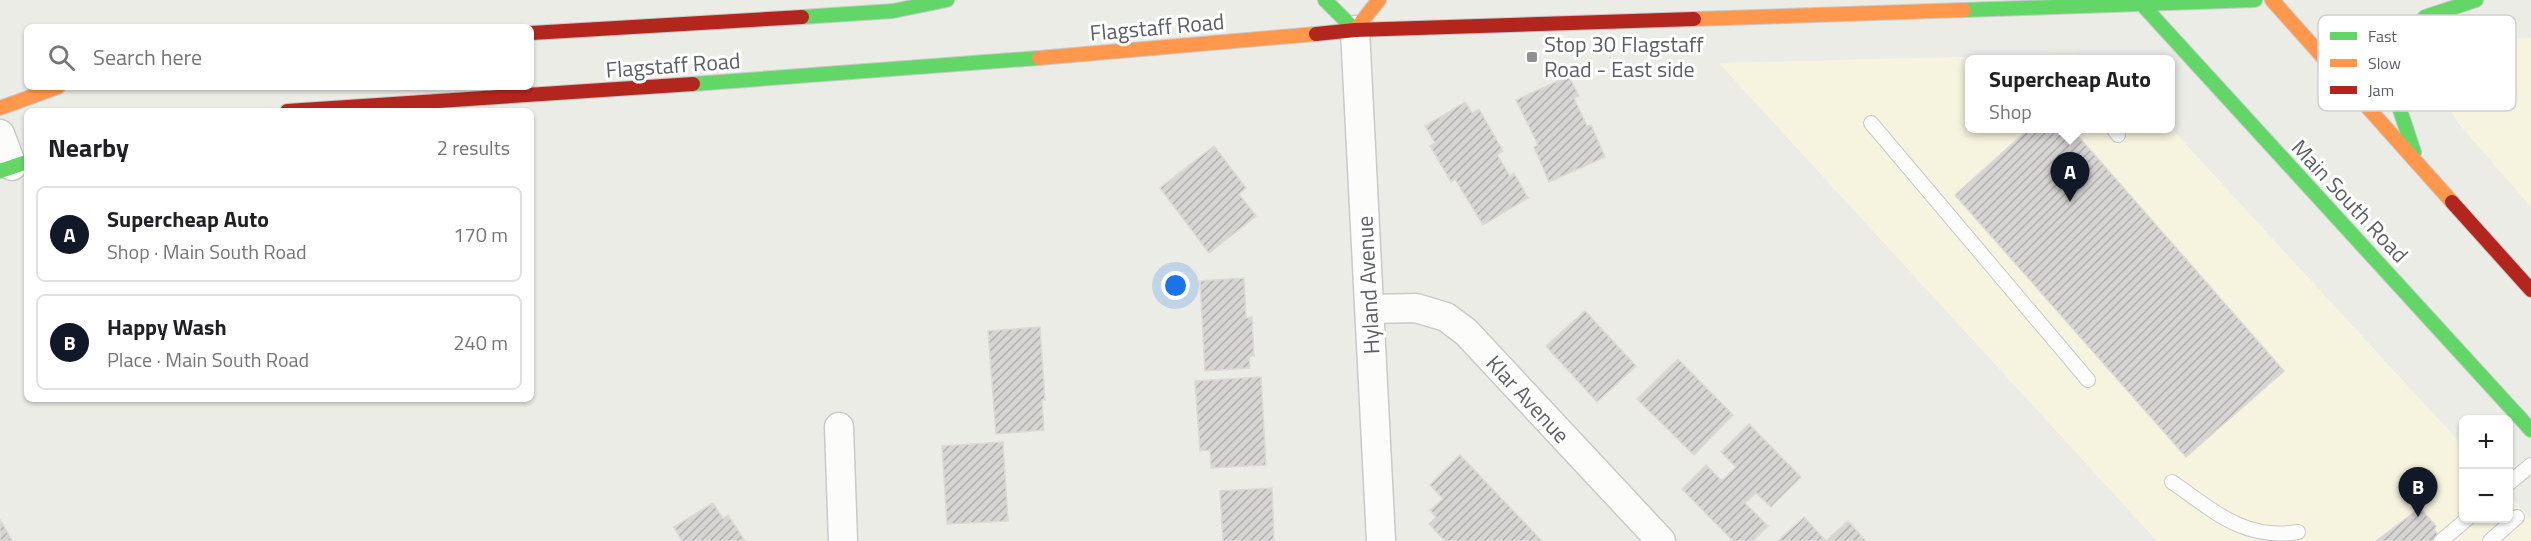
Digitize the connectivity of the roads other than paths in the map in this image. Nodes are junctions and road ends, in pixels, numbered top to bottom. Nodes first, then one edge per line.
1 (947, 0) edge
2 (1325, 0) edge
3 (1379, 0) edge
4 (2255, 0) edge
5 (2272, 0) edge
6 (2476, 0) edge
7 (2140, 2) edge
8 (2431, 15) edge
9 (1355, 30) junction
10 (534, 33) edge
11 (2318, 52) edge
12 (50, 90) edge
13 (0, 108) edge
14 (332, 108) edge
15 (2370, 111) edge
16 (2400, 111) edge
17 (1871, 123) dead end
18 (0, 134) edge
19 (13, 166) edge
20 (2419, 166) junction
21 (2531, 290) edge
22 (1370, 309) junction
23 (2088, 380) dead end
24 (839, 426) dead end
25 (2531, 430) edge
26 (2531, 465) edge
27 (2513, 480) edge
28 (2172, 482) dead end
29 (2517, 517) dead end
30 (2463, 523) edge
31 (2298, 532) dead end
32 (843, 541) edge
33 (1381, 541) edge
34 (1661, 541) edge
35 (2441, 541) edge
36 (2490, 541) edge

1 - 10 main road, Flagstaff Road
2 - 9 main road
3 - 9 main road
4 - 7 main road, Flagstaff Road
5 - 11 main road
6 - 8 main road
7 - 9 main road, Flagstaff Road
7 - 25 main road, Main South Road
9 - 14 main road, Flagstaff Road
9 - 22 street, Hyland Avenue
12 - 13 main road
15 - 20 main road
16 - 20 main road
17 - 23 lane
18 - 19 street
20 - 21 main road
22 - 33 street, Hyland Avenue
22 - 34 street, Klar Avenue
24 - 32 street
26 - 27 lane
28 - 31 lane
29 - 36 lane
30 - 35 lane

